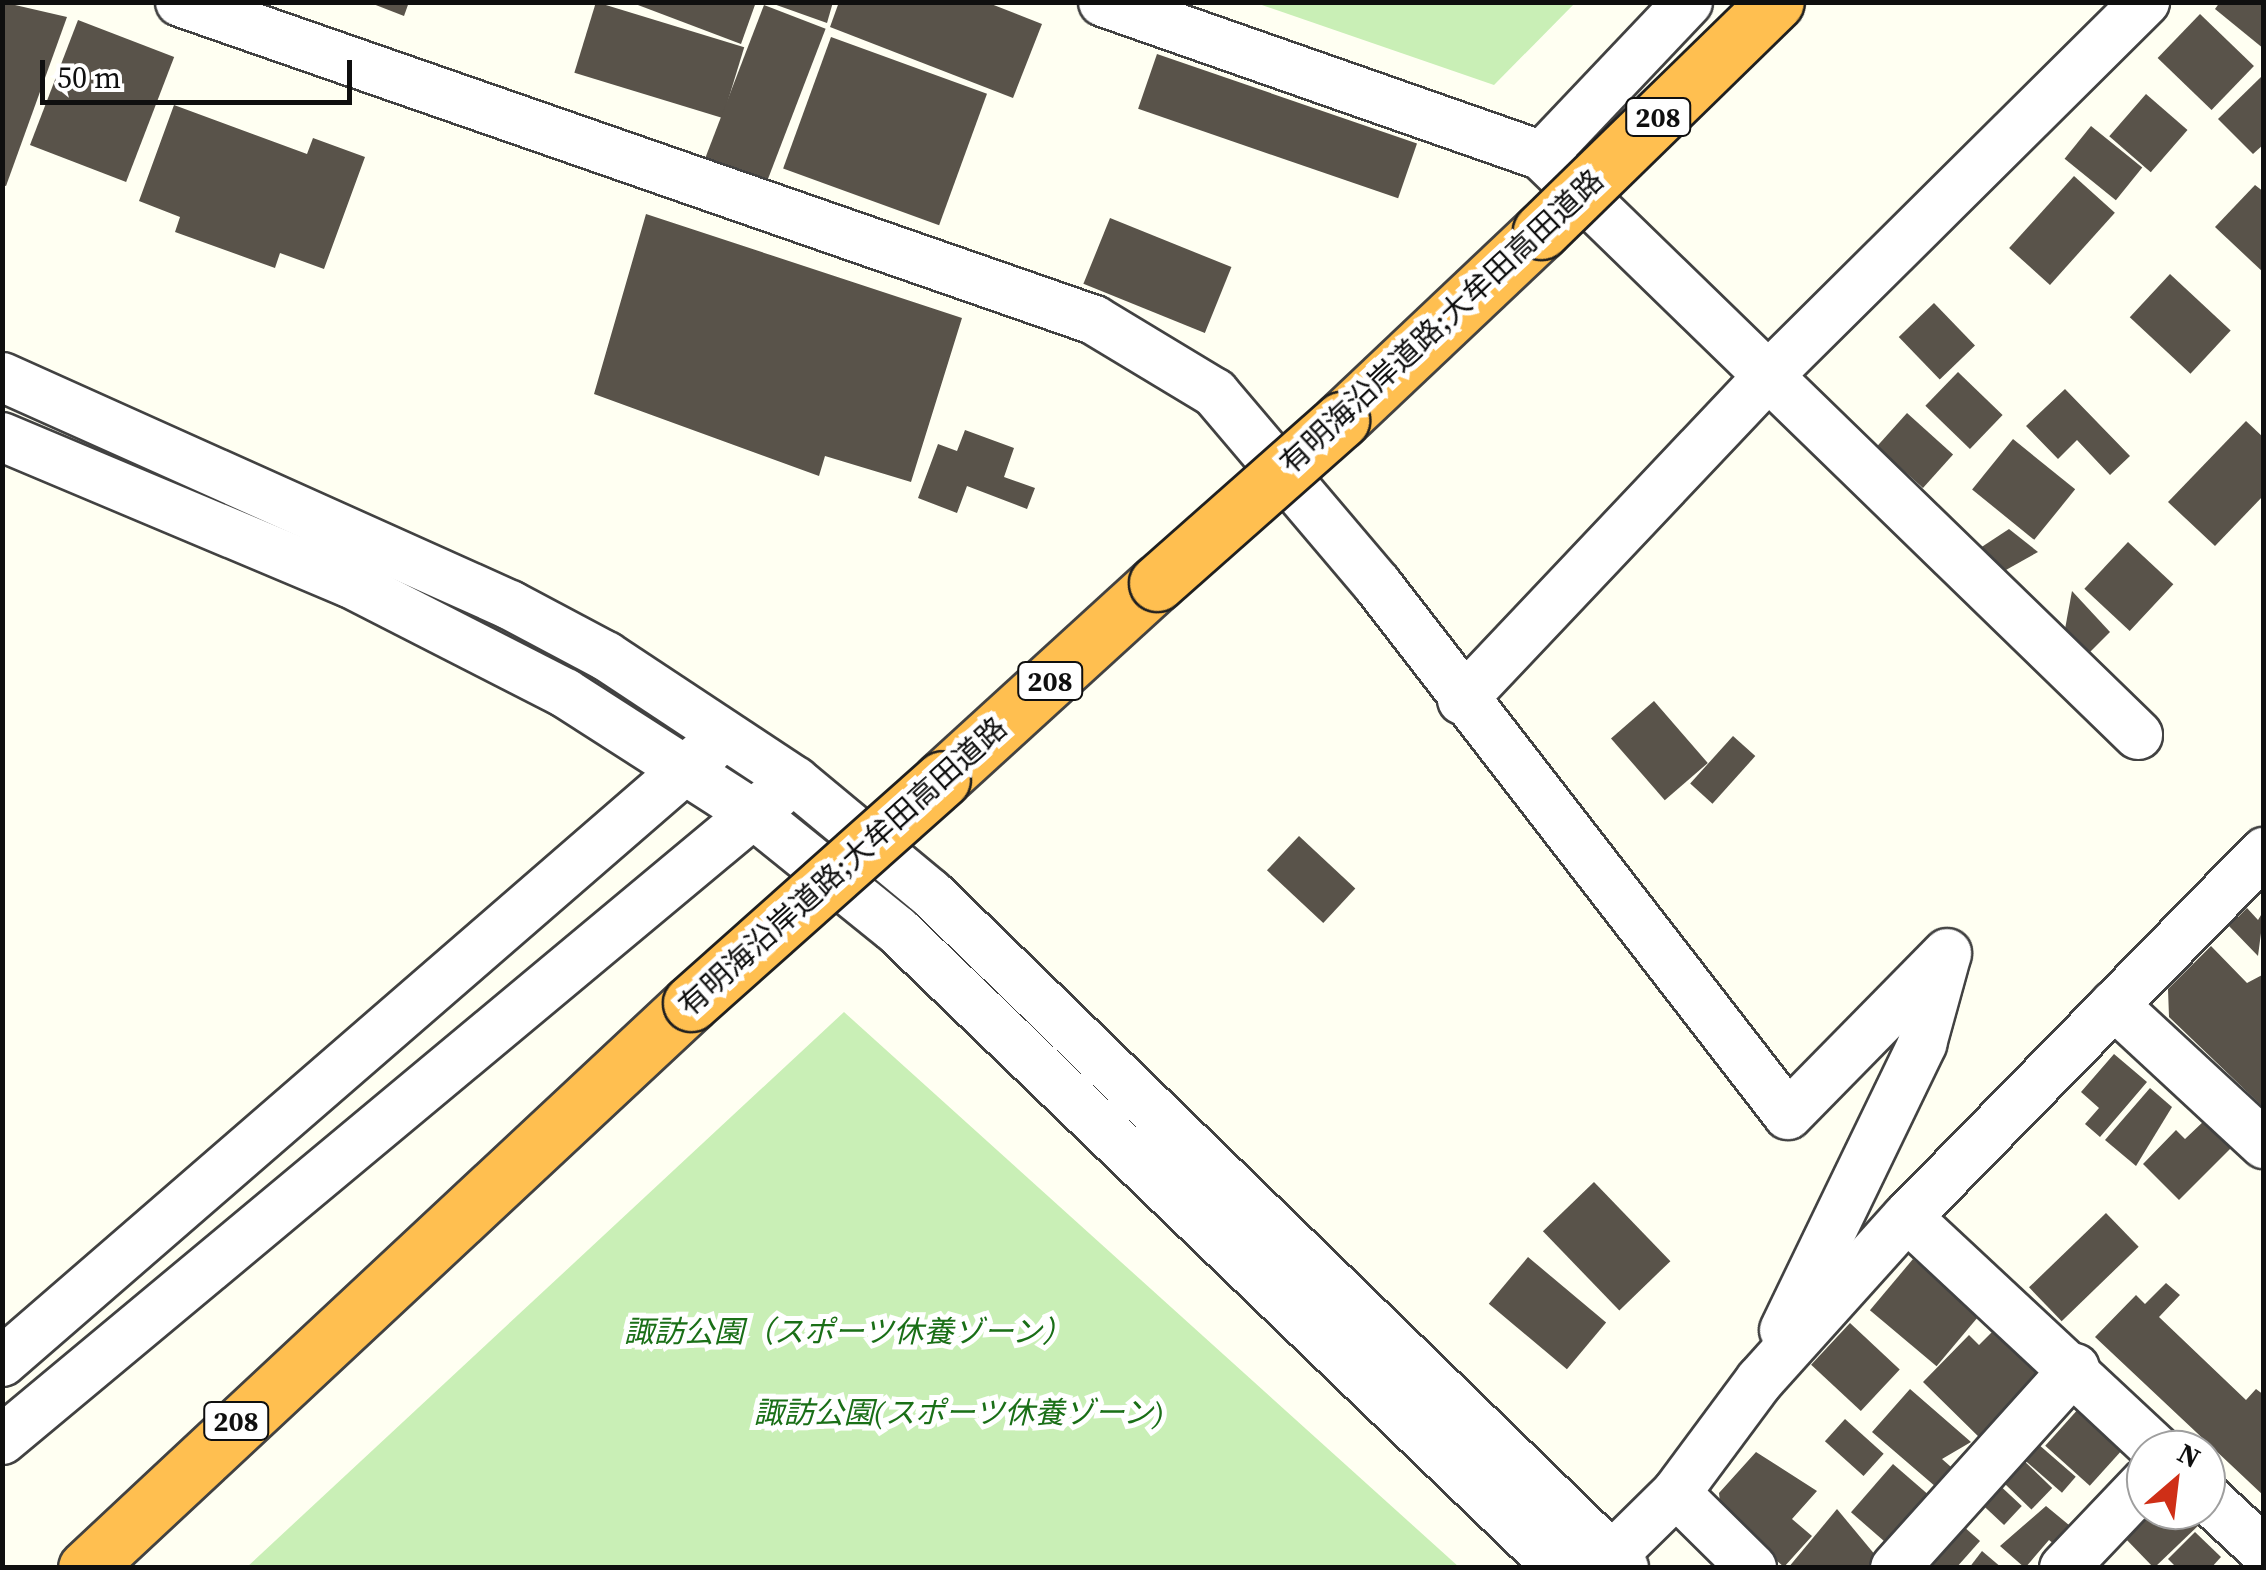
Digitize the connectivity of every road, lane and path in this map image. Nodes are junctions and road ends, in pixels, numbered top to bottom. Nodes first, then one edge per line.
1 (180, 2) edge
2 (1103, 2) edge
3 (1688, 2) edge
4 (1776, 2) edge
5 (2126, 9) edge
6 (1542, 156) junction
7 (1769, 375) junction
8 (2, 377) edge
9 (2, 437) edge
10 (1462, 700) junction
11 (726, 731) junction
12 (2138, 734) dead end
13 (690, 770) junction
14 (794, 781) junction
15 (752, 814) junction
16 (2264, 852) edge
17 (2114, 1005) junction
18 (2263, 1144) edge
19 (1907, 1217) junction
20 (388, 1277) junction
21 (2, 1362) edge
22 (2075, 1368) junction
23 (1760, 1380) junction
24 (2137, 1430) edge
25 (2, 1440) edge
26 (1676, 1493) junction
27 (2126, 1503) edge
28 (2226, 1521) edge
29 (2254, 1555) edge
30 (1604, 1564) edge
31 (86, 1568) edge
32 (136, 1568) edge
33 (1559, 1568) edge
34 (1752, 1568) edge
35 (1895, 1568) edge
36 (2064, 1568) edge

1 - 10 street
2 - 6 street
3 - 6 street
4 - 20 highway, 有明海沿岸道路;大牟田高田道路 / 208, bridge
5 - 7 street
6 - 7 street
7 - 10 street
7 - 12 street
8 - 11 street
9 - 13 street
10 - 23 street
11 - 13 street
11 - 14 street
13 - 15 street
13 - 21 street
14 - 15 street
14 - 30 street
15 - 25 street
15 - 33 street
16 - 17 street
17 - 18 street
17 - 19 street
19 - 22 street
19 - 23 street
20 - 31 highway, 有明海沿岸道路;大牟田高田道路 / 208
20 - 32 highway, 208
22 - 24 street
22 - 35 street
23 - 26 street
26 - 30 street
26 - 34 street
27 - 36 street
28 - 29 street

